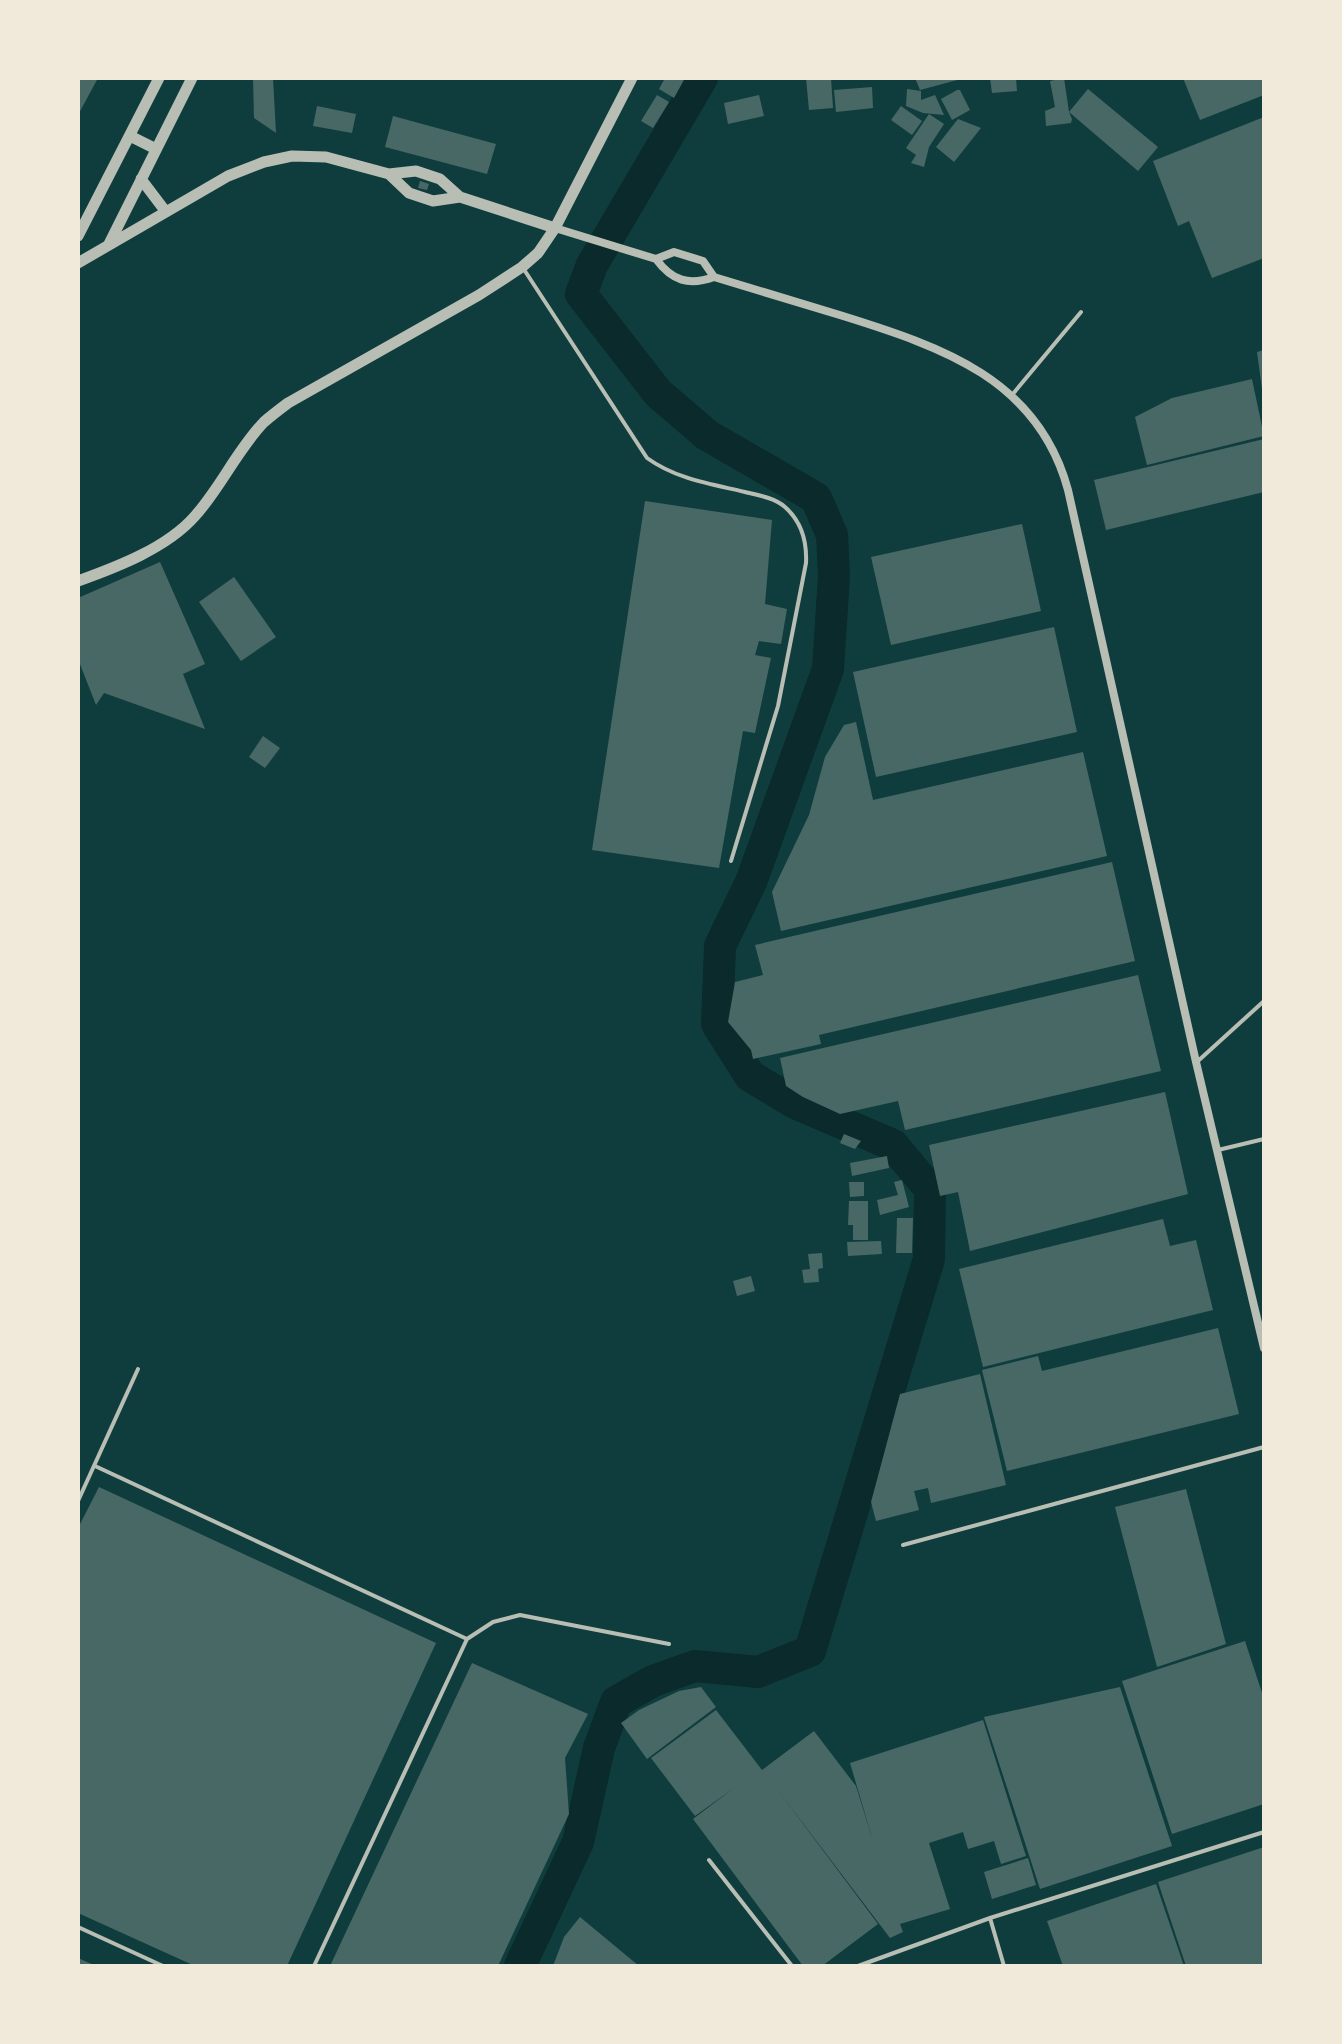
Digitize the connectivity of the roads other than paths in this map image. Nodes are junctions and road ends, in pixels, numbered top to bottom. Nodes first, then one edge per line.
1 (159, 78) edge
2 (192, 78) edge
3 (632, 78) edge
4 (130, 136) junction
5 (156, 149) junction
6 (389, 174) junction
7 (141, 179) junction
8 (460, 197) junction
9 (166, 212) junction
10 (555, 228) junction
11 (78, 236) edge
12 (109, 244) junction
13 (656, 259) junction
14 (78, 263) edge
15 (522, 267) junction
16 (714, 277) junction
17 (1081, 312) dead end
18 (1012, 395) junction
19 (78, 581) edge
20 (731, 861) dead end
21 (1264, 1001) edge
22 (1196, 1062) junction
23 (1264, 1139) edge
24 (1218, 1150) junction
25 (1264, 1348) edge
26 (138, 1369) dead end
27 (1264, 1447) edge
28 (95, 1466) junction
29 (78, 1501) edge
30 (903, 1545) dead end
31 (467, 1639) junction
32 (669, 1644) dead end
33 (1264, 1832) edge
34 (709, 1860) dead end
35 (990, 1918) junction
36 (78, 1927) edge
37 (163, 1966) edge
38 (314, 1966) edge
39 (792, 1966) edge
40 (858, 1966) edge
41 (1004, 1966) edge

1 - 4 street
2 - 5 street
3 - 10 street
4 - 5 street
4 - 11 street
5 - 7 street
6 - 8 street
6 - 8 street
6 - 9 street
7 - 9 street
7 - 12 street
8 - 10 street
9 - 12 street
10 - 13 street
10 - 15 street
12 - 14 street
13 - 16 street
13 - 16 street
15 - 19 street
15 - 20 lane
16 - 18 street
17 - 18 lane
18 - 22 street
21 - 22 lane
22 - 24 street
23 - 24 lane
24 - 25 street
26 - 28 lane
27 - 30 lane
28 - 29 lane
28 - 31 lane
31 - 32 lane
31 - 38 lane
33 - 35 lane
34 - 39 lane
35 - 40 lane
35 - 41 lane
36 - 37 lane

